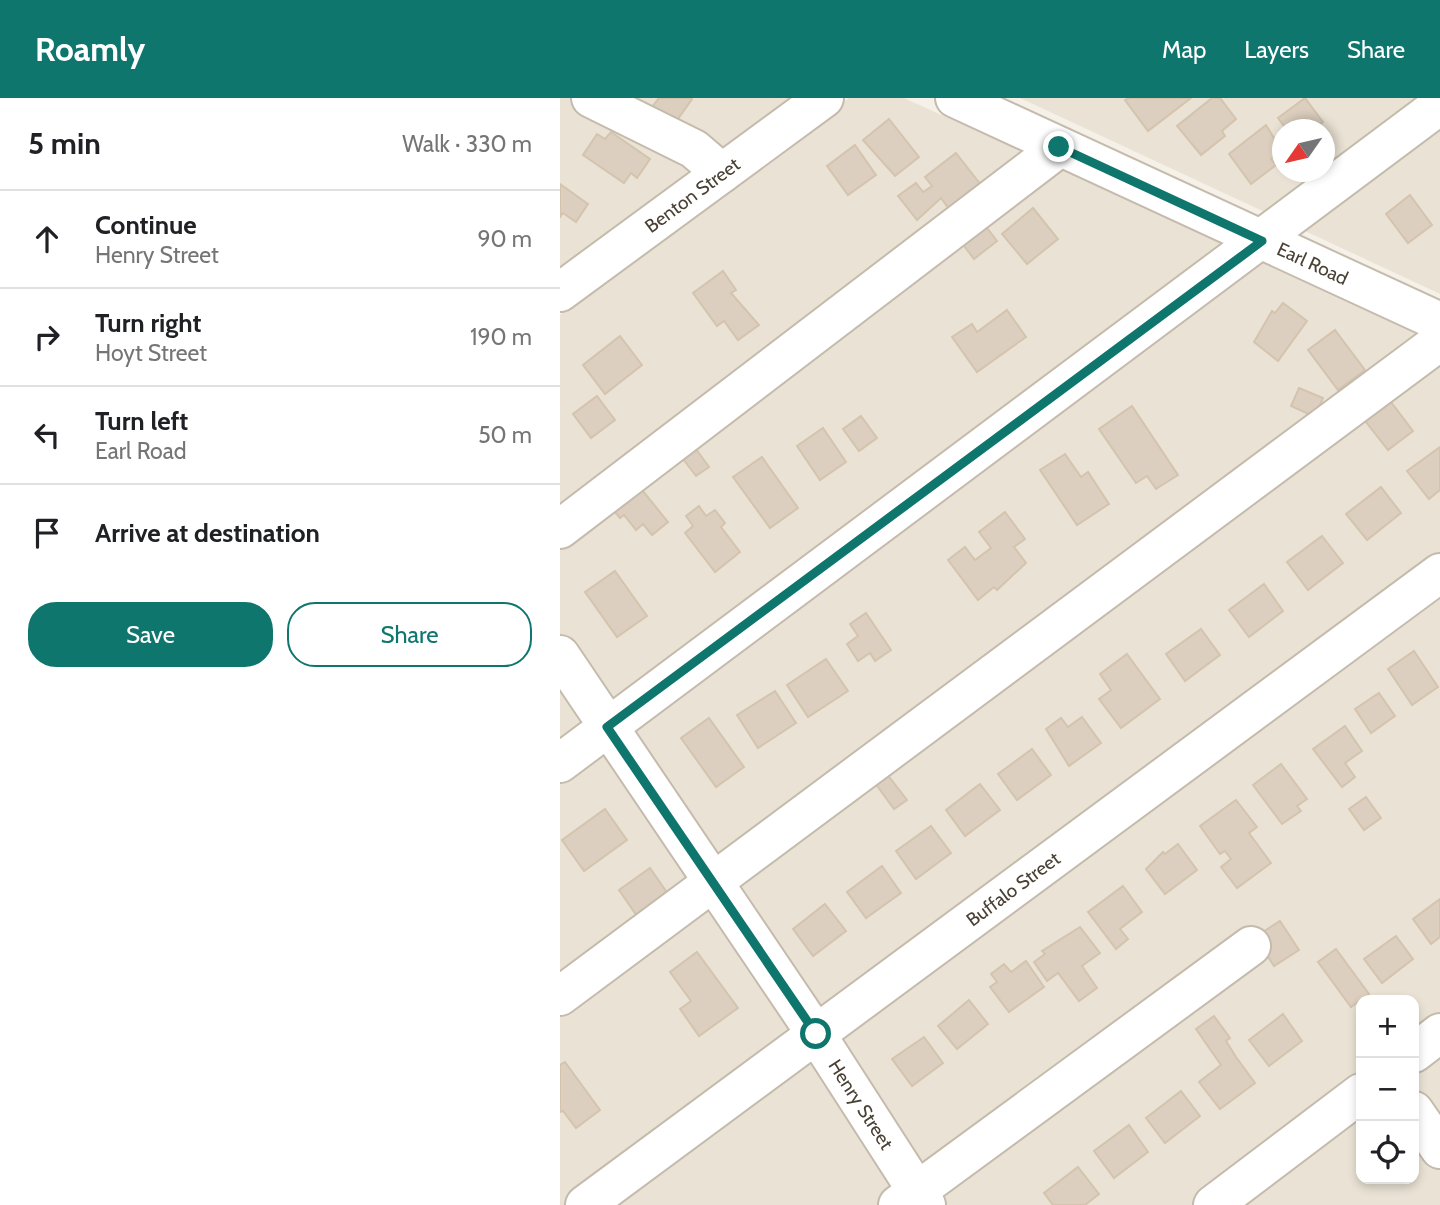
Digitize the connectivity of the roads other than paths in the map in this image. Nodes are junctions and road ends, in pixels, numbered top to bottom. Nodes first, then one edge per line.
1 (591, 98) edge
2 (824, 98) edge
3 (955, 98) edge
4 (1440, 105) edge
5 (1059, 147) junction
6 (722, 173) junction
7 (1262, 241) junction
8 (560, 292) edge
9 (1440, 322) edge
10 (1440, 341) edge
11 (560, 529) edge
12 (1440, 573) edge
13 (560, 655) edge
14 (607, 727) junction
15 (560, 762) edge
16 (713, 883) junction
17 (1251, 946) dead end
18 (560, 996) edge
19 (1440, 1033) edge
20 (816, 1034) junction
21 (1419, 1049) edge
22 (1356, 1097) edge
23 (1419, 1118) edge
24 (1440, 1149) edge
25 (913, 1200) edge
26 (585, 1205) edge
27 (1213, 1205) edge

1 - 6 street
2 - 6 street, Benton Street
3 - 5 street, Earl Road
4 - 7 street
5 - 7 street, Earl Road
5 - 11 street
6 - 8 street, Benton Street
7 - 9 street, Earl Road
7 - 14 street
10 - 16 street
12 - 20 street, Buffalo Street
13 - 14 street, Henry Street
14 - 15 street
14 - 16 street, Henry Street
16 - 18 street
16 - 20 street, Henry Street
17 - 25 street
19 - 21 street
20 - 25 street, Henry Street
20 - 26 street, Buffalo Street
22 - 27 street
23 - 24 street

